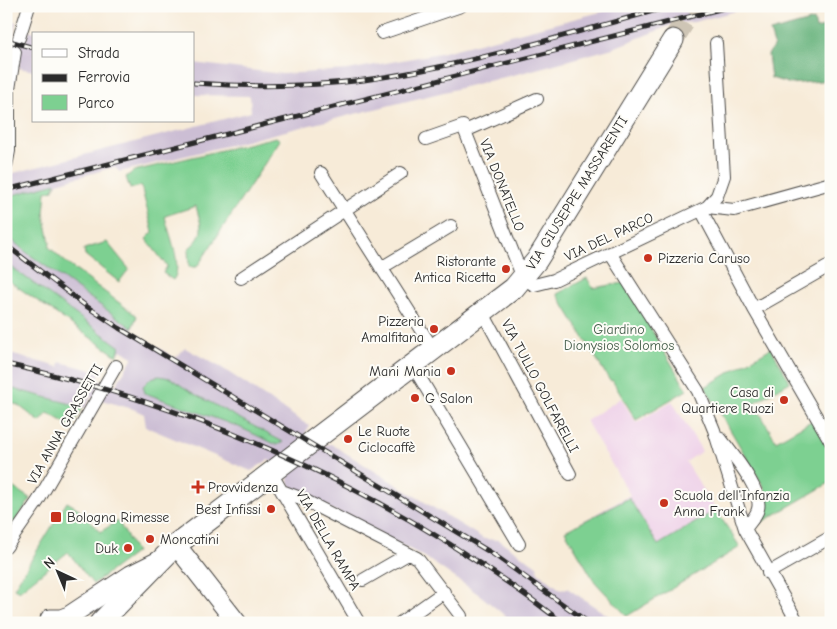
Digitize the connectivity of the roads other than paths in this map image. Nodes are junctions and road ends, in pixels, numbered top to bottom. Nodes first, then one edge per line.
1 (29, 6) edge
2 (461, 6) edge
3 (382, 33) dead end
4 (19, 38) dead end
5 (673, 40) tunnel mouth
6 (716, 43) dead end
7 (15, 52) dead end
8 (537, 100) dead end
9 (465, 131) junction
10 (426, 139) dead end
11 (6, 166) edge
12 (400, 173) dead end
13 (321, 174) dead end
14 (831, 182) edge
15 (704, 209) junction
16 (344, 210) junction
17 (451, 226) dead end
18 (610, 252) junction
19 (831, 265) edge
20 (381, 268) junction
21 (241, 278) dead end
22 (523, 278) junction
23 (754, 309) junction
24 (484, 313) junction
25 (434, 350) junction
26 (116, 366) dead end
27 (413, 366) junction
28 (714, 430) junction
29 (831, 442) edge
30 (271, 473) junction
31 (570, 474) dead end
32 (282, 491) junction
33 (745, 529) junction
34 (831, 537) edge
35 (518, 544) dead end
36 (176, 545) junction
37 (6, 547) edge
38 (408, 554) junction
39 (160, 560) junction
40 (768, 573) junction
41 (363, 580) dead end
42 (444, 592) junction
43 (461, 616) dead end
44 (53, 621) edge
45 (100, 623) edge
46 (237, 623) edge
47 (359, 623) edge
48 (400, 623) edge
49 (798, 623) edge

1 - 4 street
2 - 3 street
5 - 22 main road, VIA GIUSEPPE MASSARENTI
6 - 15 street
7 - 11 street
8 - 9 street, VIA DONATELLO
9 - 10 street, VIA DONATELLO
9 - 22 street, VIA DONATELLO
12 - 16 street
13 - 16 street
14 - 15 street
15 - 18 street, VIA DEL PARCO
15 - 23 street
16 - 20 street
16 - 21 street
17 - 20 street
18 - 22 street, VIA DEL PARCO
18 - 28 street
19 - 23 street
20 - 25 street
22 - 24 main road, VIA GIUSEPPE MASSARENTI
23 - 29 street
24 - 25 main road, VIA GIUSEPPE MASSARENTI
24 - 31 street, VIA TULLO GOLFARELLI
25 - 27 main road, VIA GIUSEPPE MASSARENTI
26 - 37 street, VIA ANNA GRASSETTI
27 - 30 main road, VIA GIUSEPPE MASSARENTI
27 - 35 street
28 - 33 street
28 - 33 street
30 - 32 street, VIA DELLA RAMPA
30 - 36 main road, VIA GIUSEPPE MASSARENTI
32 - 38 street
32 - 47 street, VIA DELLA RAMPA
33 - 40 street
34 - 40 street
36 - 39 main road, VIA GIUSEPPE MASSARENTI
36 - 46 main road
38 - 41 street
38 - 42 street
39 - 44 main road, VIA GIUSEPPE MASSARENTI
39 - 45 main road, VIA GIUSEPPE MASSARENTI
40 - 49 street
42 - 43 street
42 - 48 street

